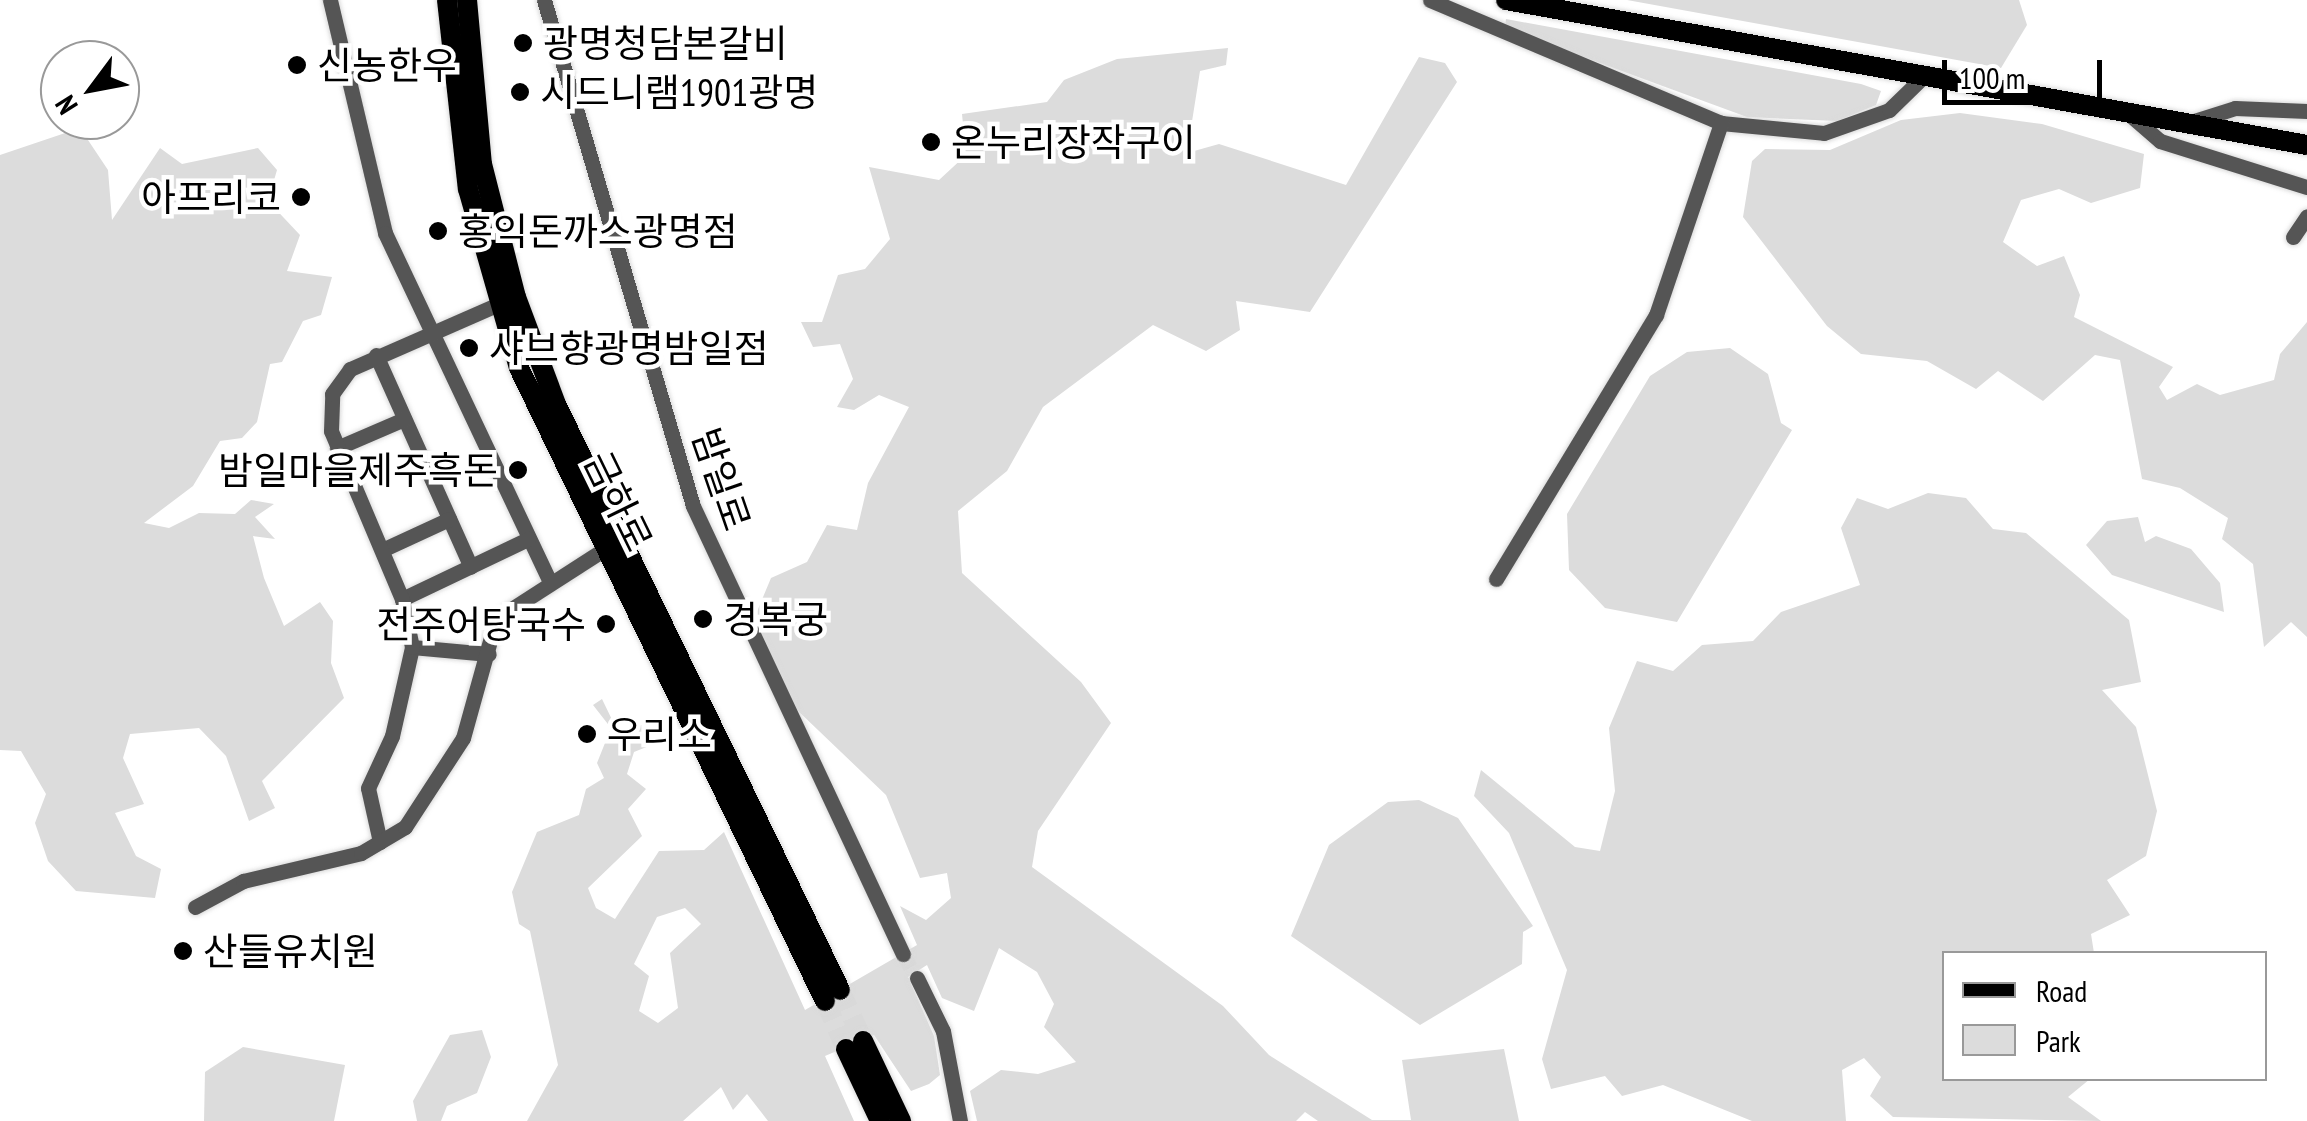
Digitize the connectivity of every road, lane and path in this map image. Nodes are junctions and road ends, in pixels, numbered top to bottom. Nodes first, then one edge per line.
1 (330, 0) edge
2 (447, 0) edge
3 (468, 0) edge
4 (477, 0) edge
5 (544, 0) edge
6 (1430, 0) edge
7 (1506, 0) edge
8 (468, 22) junction
9 (1926, 75) junction
10 (2307, 111) edge
11 (2128, 113) junction
12 (1721, 122) junction
13 (2186, 124) junction
14 (2307, 144) edge
15 (2307, 188) edge
16 (2307, 216) edge
17 (2292, 236) dead end
18 (507, 301) junction
19 (437, 326) junction
20 (376, 355) junction
21 (404, 419) junction
22 (338, 448) junction
23 (450, 519) junction
24 (528, 539) junction
25 (613, 543) junction
26 (382, 550) junction
27 (471, 567) junction
28 (1496, 579) dead end
29 (549, 580) junction
30 (402, 599) junction
31 (412, 647) junction
32 (489, 654) junction
33 (380, 842) junction
34 (195, 907) dead end
35 (903, 954) tunnel mouth
36 (916, 978) tunnel mouth
37 (832, 996) tunnel mouth
38 (877, 1121) edge
39 (901, 1121) edge
40 (960, 1121) edge

1 - 19 street
2 - 18 main road, 금하로
3 - 8 main road, 금하로
4 - 8 main road
5 - 35 street, 밤일로
6 - 12 street
7 - 9 main road
8 - 18 main road, 금하로
9 - 11 main road
9 - 12 street
10 - 13 street
11 - 13 main road
11 - 15 street
12 - 28 street
13 - 14 main road
16 - 17 street
18 - 19 street
18 - 25 main road, 금하로
19 - 20 street
19 - 24 street
20 - 21 street
20 - 22 street
21 - 22 street
21 - 23 street
22 - 26 street
23 - 26 street
23 - 27 street
24 - 27 street
24 - 29 street
25 - 29 street
25 - 37 main road, 금하로
26 - 30 street
27 - 30 street
29 - 32 street
30 - 31 street
31 - 32 street
31 - 33 street
32 - 33 street
33 - 34 street
36 - 40 street
38 - 39 main road

